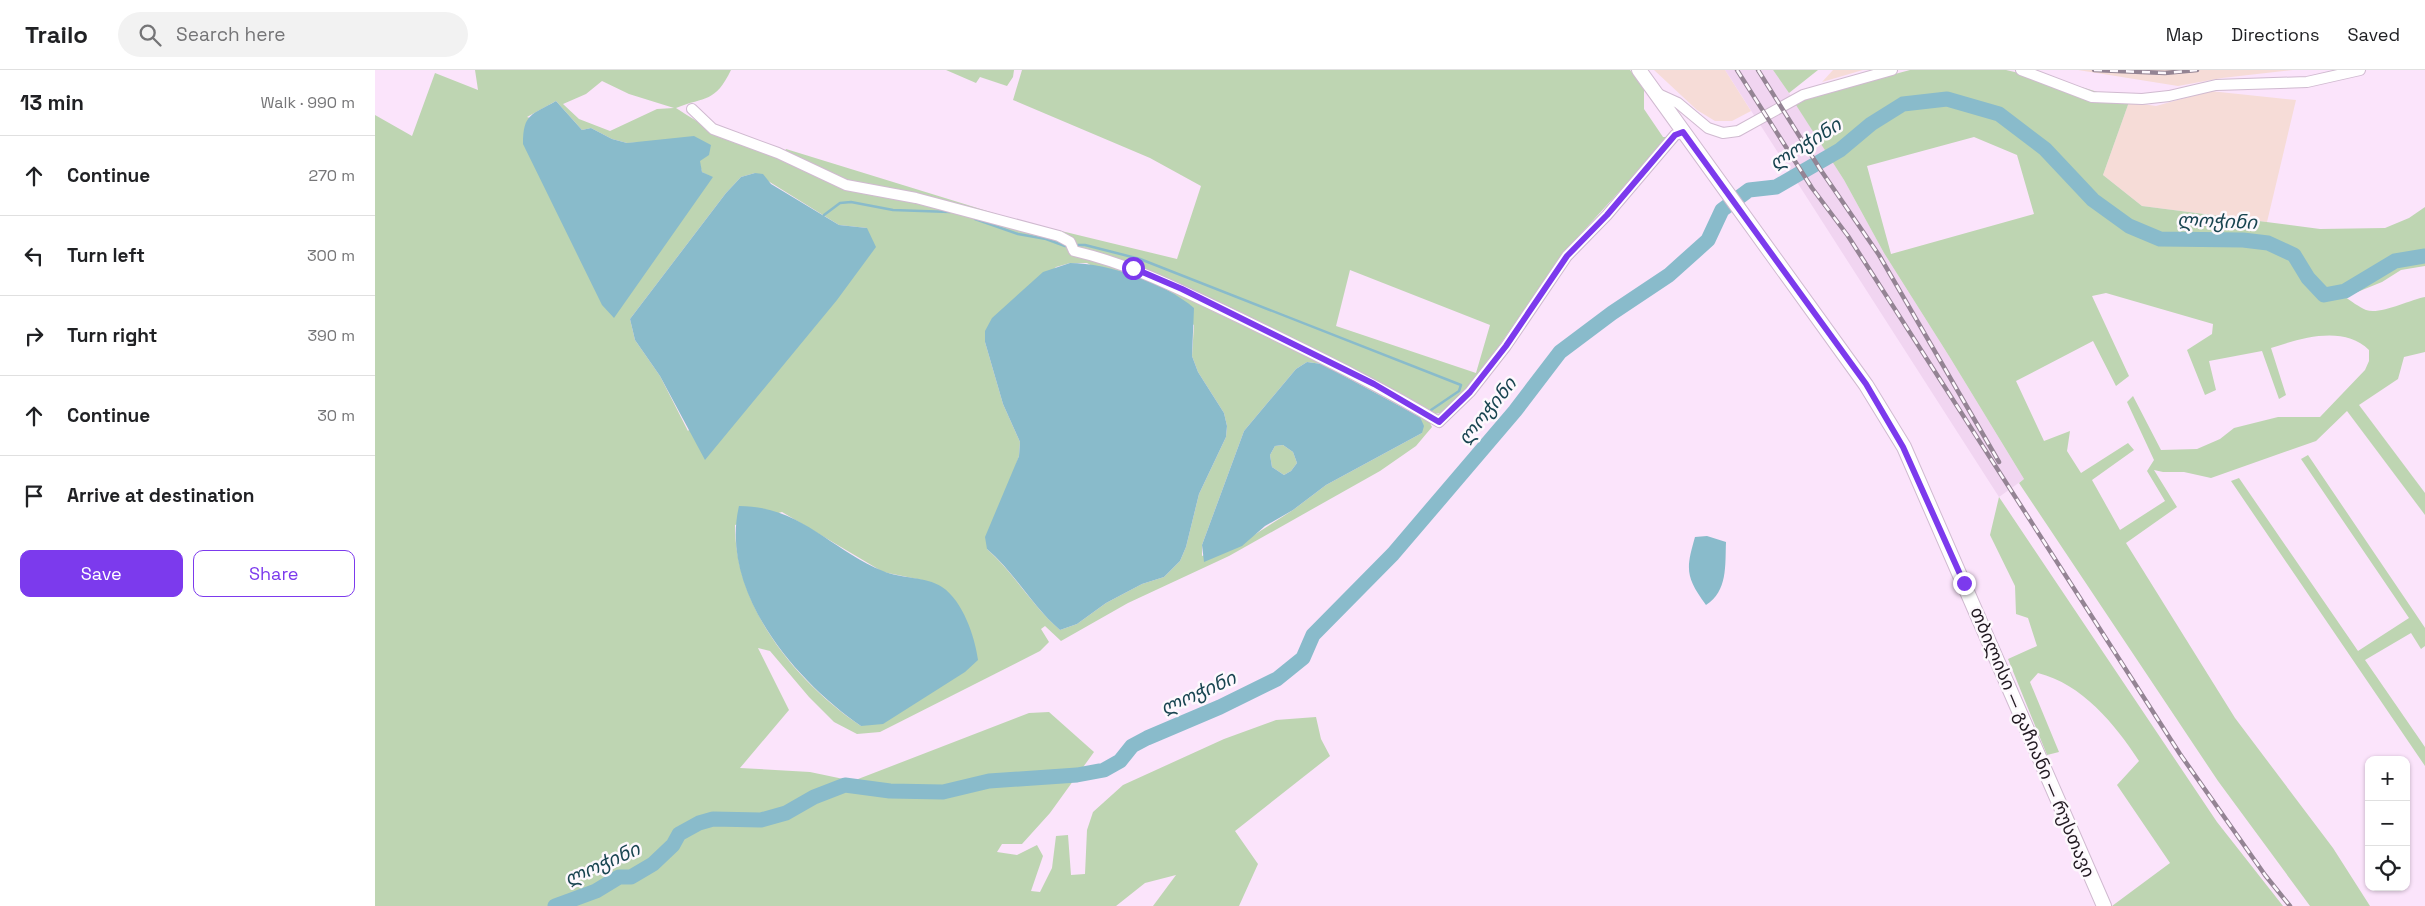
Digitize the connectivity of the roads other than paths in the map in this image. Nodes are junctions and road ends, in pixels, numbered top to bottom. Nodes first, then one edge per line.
1 (1639, 70) edge
2 (1892, 70) edge
3 (2021, 70) edge
4 (2360, 70) edge
5 (1656, 93) junction
6 (692, 109) dead end
7 (1683, 132) junction
8 (2104, 906) edge

1 - 5 main road, თბილისი — გაჩიანი — რუსთავი
2 - 5 street
3 - 4 street
5 - 7 main road, თბილისი — გაჩიანი — რუსთავი
6 - 7 street
7 - 8 main road, თბილისი — გაჩიანი — რუსთავი

